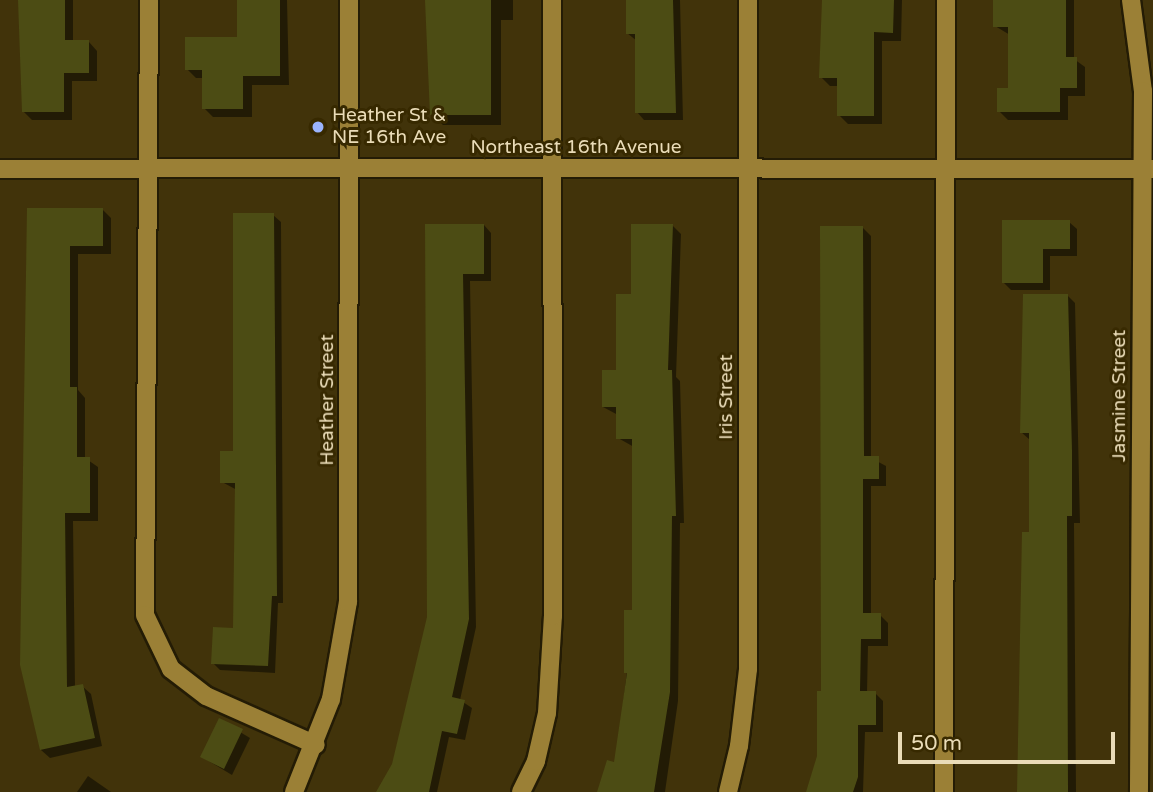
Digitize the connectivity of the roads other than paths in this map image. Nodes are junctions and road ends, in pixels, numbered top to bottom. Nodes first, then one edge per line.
1 (149, 0) edge
2 (349, 0) edge
3 (552, 0) edge
4 (748, 0) edge
5 (946, 0) edge
6 (1131, 0) edge
7 (349, 168) junction
8 (748, 168) junction
9 (945, 168) junction
10 (1147, 168) edge
11 (0, 169) edge
12 (150, 170) junction
13 (552, 170) junction
14 (316, 745) junction
15 (294, 792) edge
16 (521, 792) edge
17 (728, 792) edge
18 (944, 792) edge
19 (1139, 792) edge

1 - 12 street
2 - 7 street, Heather Street
3 - 13 street
4 - 8 street, Iris Street
5 - 9 street
6 - 10 street, Jasmine Street
7 - 12 street, Northeast 16th Avenue
7 - 13 street, Northeast 16th Avenue
7 - 14 street, Heather Street
8 - 9 street, Northeast 16th Avenue
8 - 13 street, Northeast 16th Avenue
8 - 17 street, Iris Street
9 - 10 street, Northeast 16th Avenue
9 - 18 street
10 - 19 street, Jasmine Street
11 - 12 street, Northeast 16th Avenue
12 - 14 street
13 - 16 street
14 - 15 street, Heather Street

